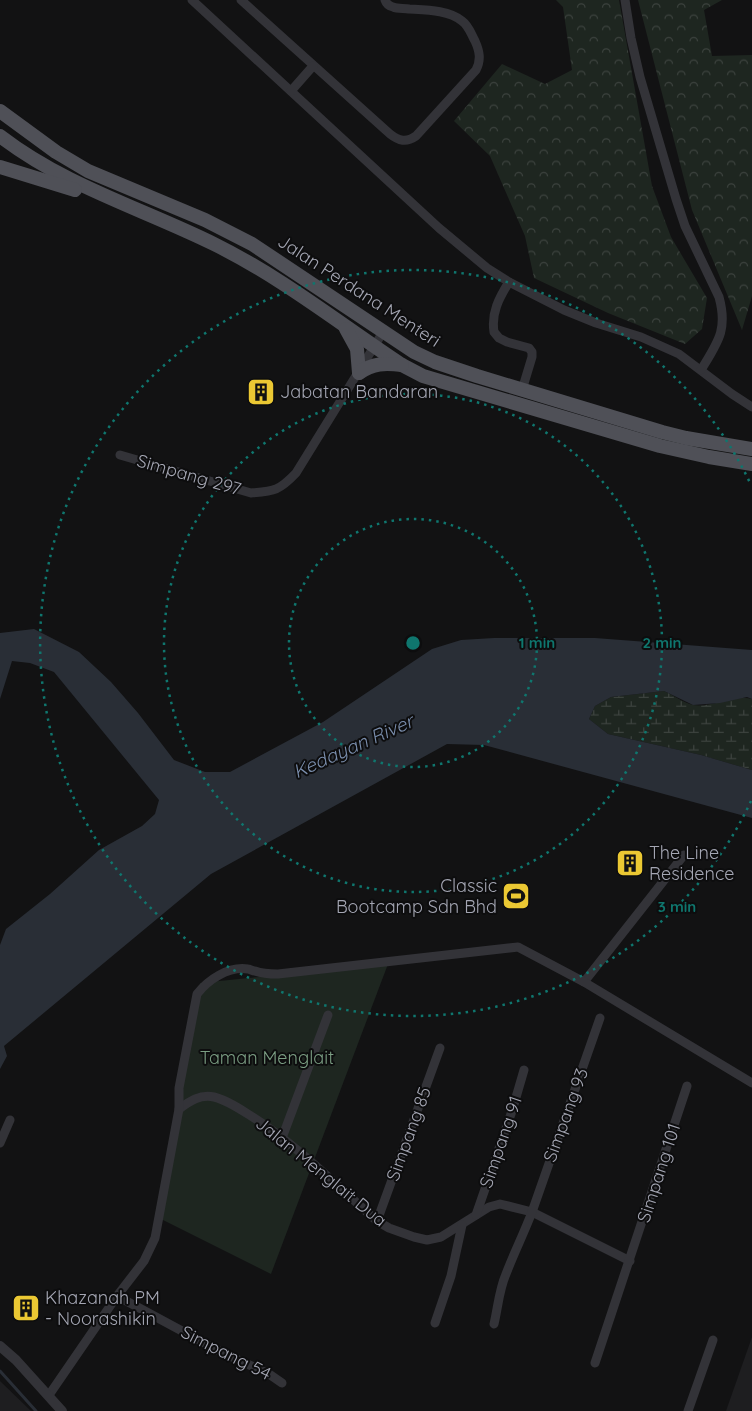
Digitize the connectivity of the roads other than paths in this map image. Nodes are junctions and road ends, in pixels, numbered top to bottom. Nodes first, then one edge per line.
1 (192, 0) edge
2 (240, 0) edge
3 (384, 0) edge
4 (625, 0) edge
5 (313, 66) junction
6 (292, 91) junction
7 (0, 111) edge
8 (0, 136) edge
9 (0, 167) edge
10 (119, 202) junction
11 (509, 282) junction
12 (346, 327) junction
13 (384, 332) junction
14 (374, 347) junction
15 (402, 365) junction
16 (701, 370) junction
17 (359, 373) junction
18 (522, 390) junction
19 (752, 407) edge
20 (752, 449) edge
21 (120, 455) dead end
22 (752, 464) edge
23 (684, 855) dead end
24 (584, 982) junction
25 (328, 1015) dead end
26 (600, 1018) dead end
27 (440, 1048) dead end
28 (524, 1070) dead end
29 (752, 1083) edge
30 (687, 1086) dead end
31 (179, 1109) junction
32 (10, 1120) dead end
33 (282, 1138) junction
34 (0, 1143) edge
35 (532, 1212) junction
36 (476, 1215) junction
37 (377, 1220) junction
38 (462, 1225) junction
39 (630, 1261) junction
40 (117, 1296) junction
41 (436, 1323) dead end
42 (494, 1324) dead end
43 (713, 1340) dead end
44 (0, 1346) edge
45 (595, 1364) dead end
46 (282, 1382) dead end
47 (49, 1395) junction
48 (62, 1411) edge
49 (688, 1411) edge

1 - 6 street
2 - 5 street
3 - 5 street
4 - 16 street
5 - 6 street
6 - 11 street
7 - 13 main road, Jalan Perdana Menteri
8 - 10 main road, Jalan Perdana Menteri
9 - 10 main road
10 - 12 main road, Jalan Perdana Menteri
11 - 16 street
11 - 18 street
12 - 14 main road, Jalan Perdana Menteri
12 - 17 main road
13 - 14 street, Simpang 297
13 - 18 main road, Jalan Perdana Menteri
14 - 15 main road, Jalan Perdana Menteri
14 - 17 street, Simpang 297
15 - 17 main road
15 - 22 main road, Jalan Perdana Menteri
16 - 19 street
17 - 21 street, Simpang 297
18 - 20 main road, Jalan Perdana Menteri
23 - 24 street
24 - 29 street
24 - 31 street
25 - 33 street
26 - 35 street, Simpang 93
27 - 37 street, Simpang 85
28 - 36 street, Simpang 91
30 - 39 street, Simpang 101
31 - 33 street, Jalan Menglait Dua
31 - 40 street
32 - 34 street
33 - 37 street, Jalan Menglait Dua
35 - 36 street, Jalan Menglait Dua
35 - 39 street, Jalan Menglait Dua
35 - 42 street, Simpang 93
36 - 38 street, Jalan Menglait Dua
37 - 38 street, Jalan Menglait Dua
38 - 41 street
39 - 45 street
40 - 46 street, Simpang 54
40 - 47 street
43 - 49 street
44 - 47 street
47 - 48 street

